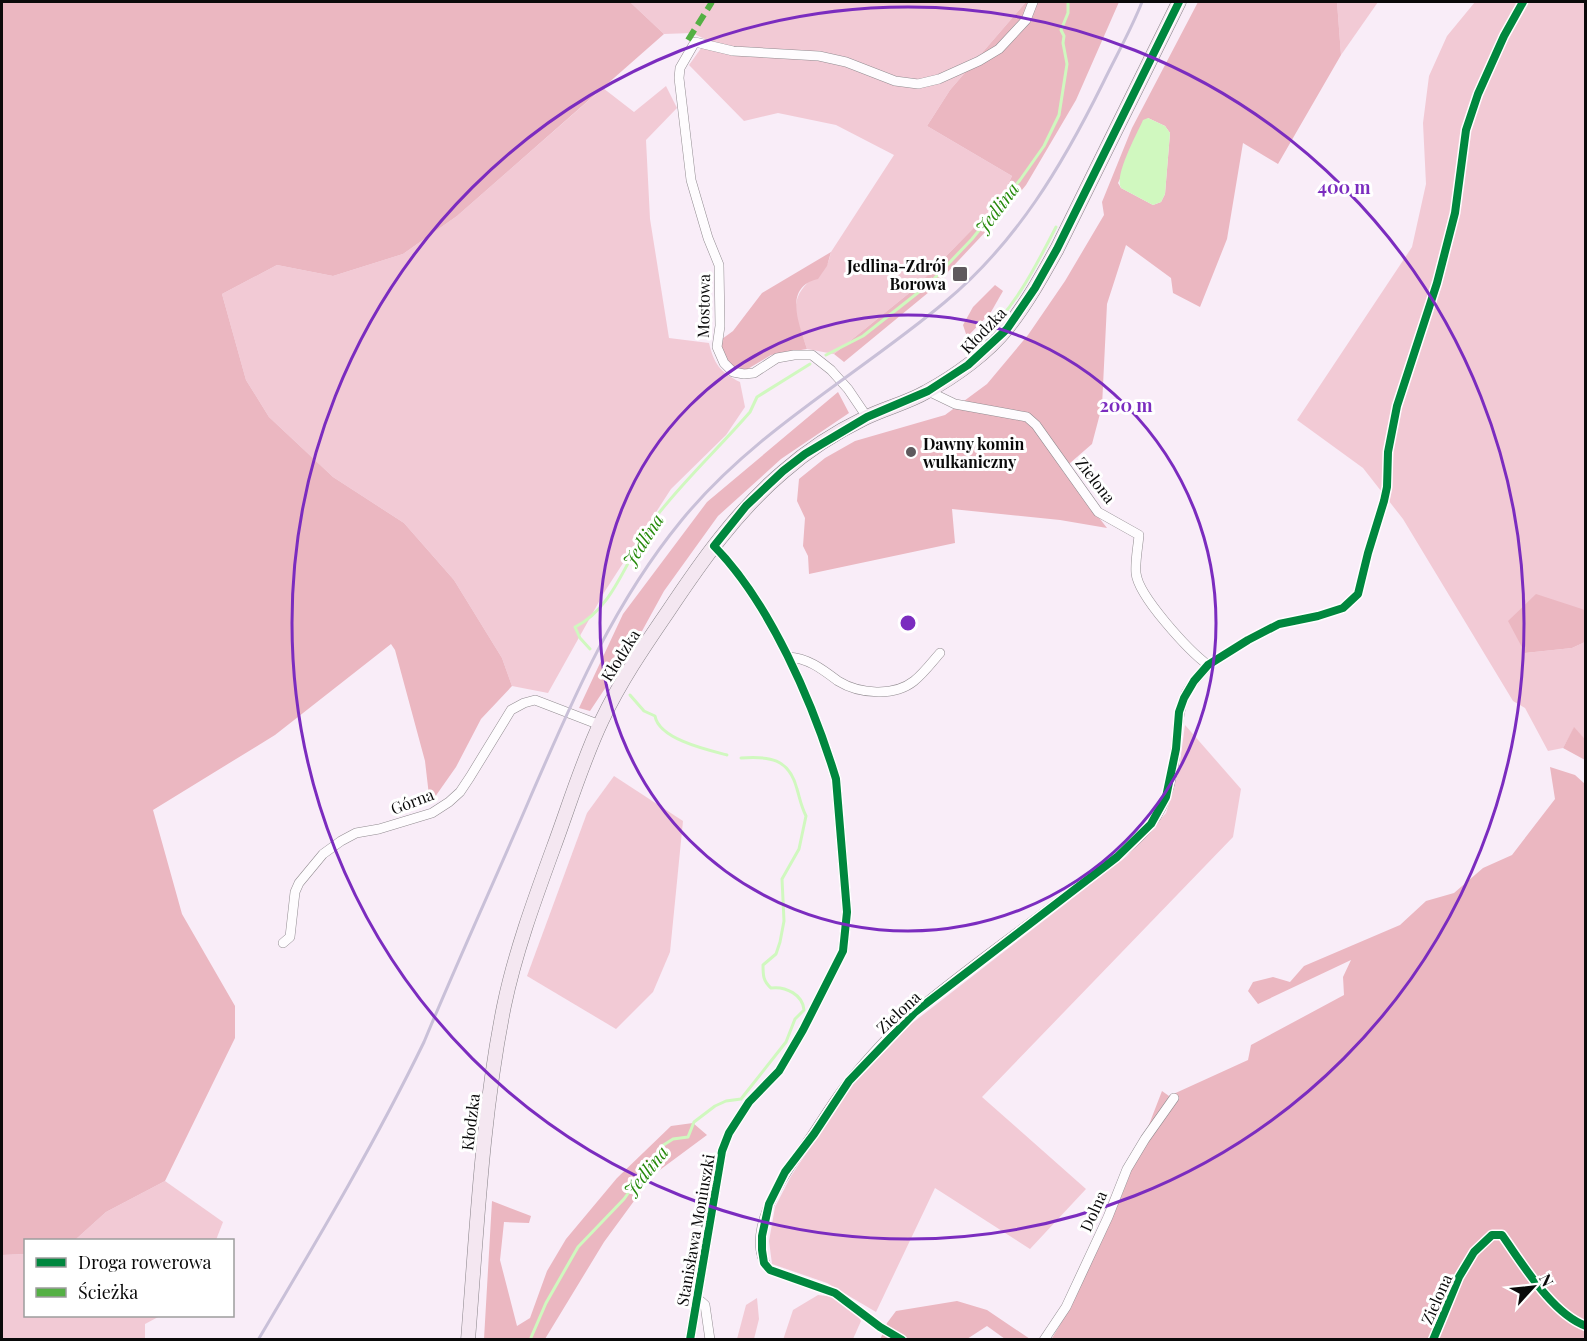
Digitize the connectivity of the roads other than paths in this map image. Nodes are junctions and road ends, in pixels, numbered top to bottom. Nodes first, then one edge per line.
1 (1033, 2) edge
2 (1179, 2) edge
3 (928, 391) junction
4 (867, 417) junction
5 (714, 546) junction
6 (940, 653) dead end
7 (788, 657) junction
8 (600, 725) junction
9 (283, 943) dead end
10 (1174, 1098) dead end
11 (697, 1298) junction
12 (468, 1340) edge
13 (690, 1340) edge
14 (710, 1340) edge
15 (902, 1340) edge
16 (1044, 1340) edge

1 - 4 street, Mostowa
2 - 3 main road, Kłodzka
3 - 4 main road, Kłodzka
3 - 15 street, Zielona
4 - 5 main road, Kłodzka
5 - 7 street, Stanisława Moniuszki
5 - 8 main road, Kłodzka
6 - 7 street
7 - 11 street, Stanisława Moniuszki
8 - 9 street, Górna
8 - 12 main road, Kłodzka
10 - 16 street, Dolna
11 - 13 street, Stanisława Moniuszki
11 - 14 street

